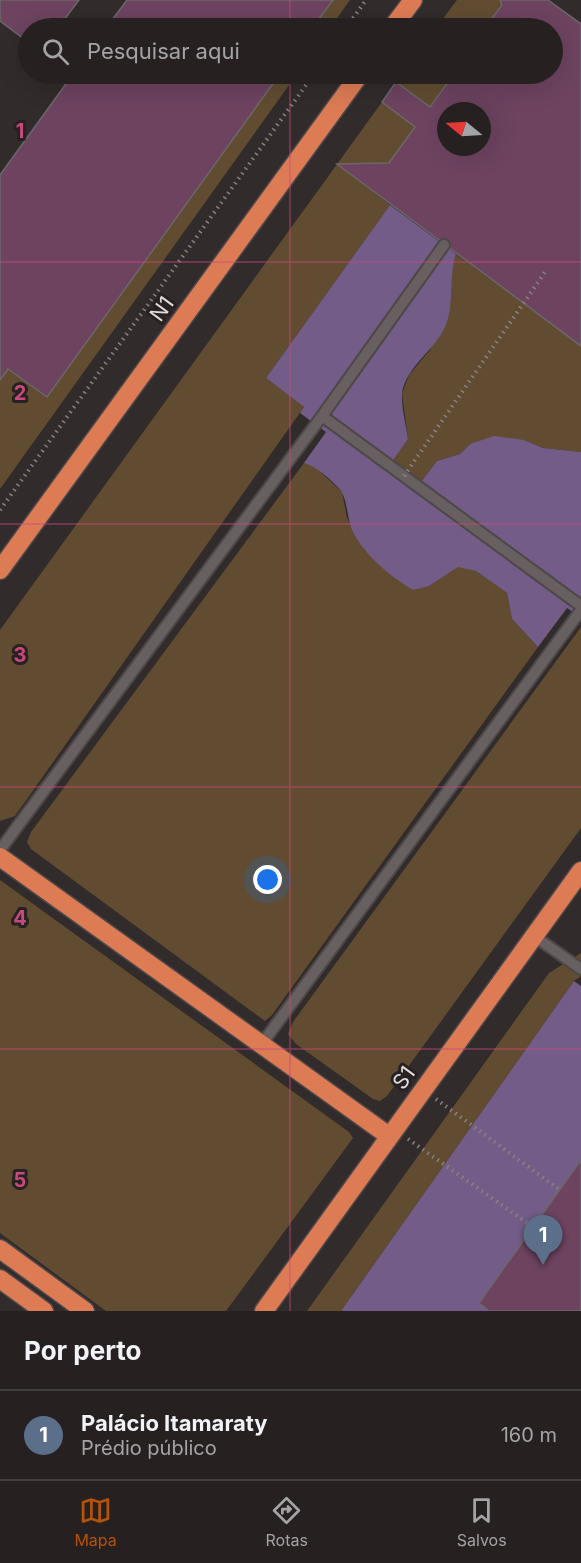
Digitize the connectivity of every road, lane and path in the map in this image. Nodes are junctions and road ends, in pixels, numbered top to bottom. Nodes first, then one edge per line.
1 (366, 0) edge
2 (413, 0) edge
3 (353, 18) edge
4 (400, 18) edge
5 (307, 84) edge
6 (353, 84) edge
7 (444, 245) dead end
8 (545, 272) dead end
9 (322, 416) junction
10 (404, 476) junction
11 (0, 510) edge
12 (0, 570) edge
13 (581, 608) edge
14 (0, 850) edge
15 (0, 857) edge
16 (581, 871) edge
17 (534, 936) junction
18 (581, 969) edge
19 (261, 1045) junction
20 (424, 1090) junction
21 (392, 1133) junction
22 (560, 1190) dead end
23 (533, 1227) dead end
24 (0, 1249) edge
25 (0, 1279) edge
26 (44, 1311) edge
27 (85, 1311) edge
28 (264, 1311) edge

1 - 3 path
2 - 4 highway
5 - 11 path
6 - 12 highway, N1
7 - 9 lane
8 - 10 path, bridge
9 - 10 lane
9 - 14 lane
10 - 13 lane
13 - 19 lane
15 - 19 highway
16 - 17 highway, S1
17 - 18 lane
17 - 20 highway, S1
19 - 21 highway
20 - 21 highway, S1
20 - 22 path
21 - 23 path
21 - 28 highway, S1
24 - 27 highway
25 - 26 highway

